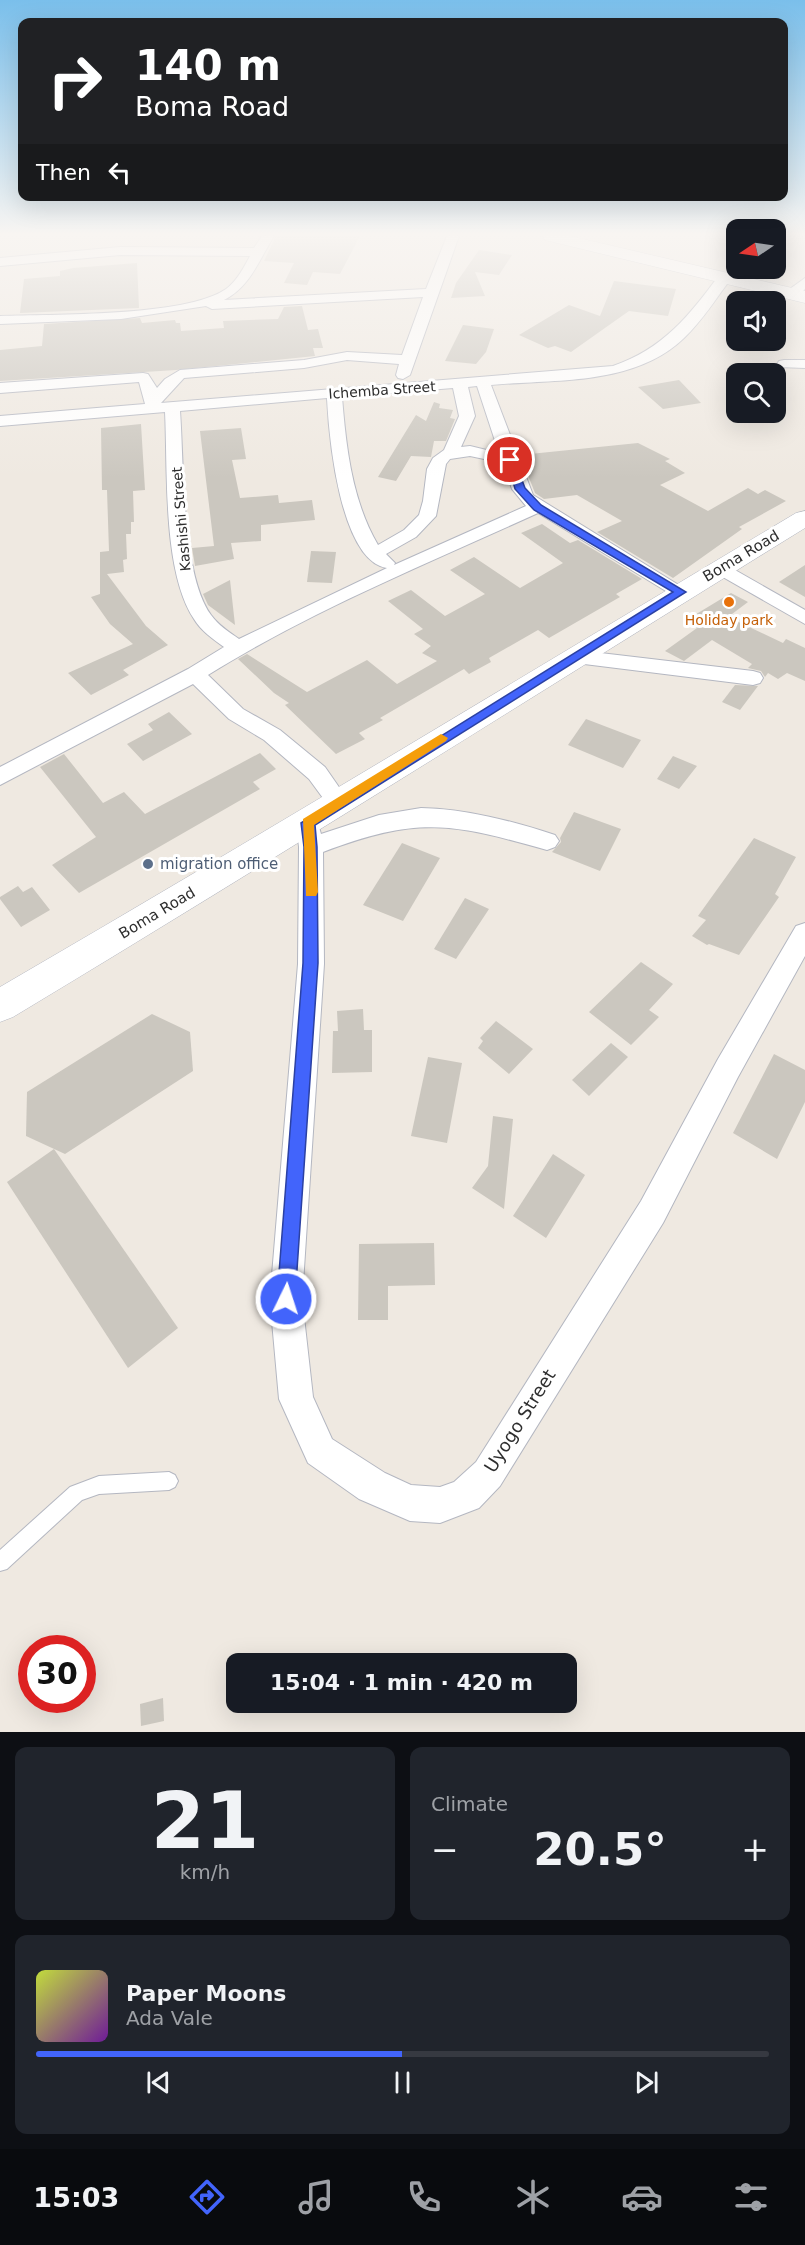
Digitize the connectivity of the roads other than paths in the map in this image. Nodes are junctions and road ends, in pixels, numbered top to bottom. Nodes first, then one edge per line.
1 (41, 317) edge
2 (423, 317) edge
3 (694, 317) edge
4 (0, 320) edge
5 (408, 360) junction
6 (786, 364) edge
7 (805, 364) edge
8 (229, 369) junction
9 (77, 382) junction
10 (483, 383) junction
11 (460, 385) junction
12 (0, 388) edge
13 (399, 389) junction
14 (334, 394) junction
15 (218, 403) junction
16 (153, 406) junction
17 (172, 407) junction
18 (77, 415) junction
19 (0, 421) edge
20 (460, 434) junction
21 (451, 453) junction
22 (479, 453) junction
23 (510, 460) junction
24 (537, 507) junction
25 (805, 518) edge
26 (374, 554) junction
27 (721, 568) junction
28 (398, 570) junction
29 (681, 592) junction
30 (805, 618) edge
31 (237, 648) junction
32 (575, 657) junction
33 (195, 674) junction
34 (753, 678) dead end
35 (0, 777) edge
36 (339, 803) junction
37 (309, 835) junction
38 (547, 841) dead end
39 (805, 933) edge
40 (2, 999) edge
41 (169, 1481) dead end
42 (0, 1562) edge

1 - 4 street
2 - 5 street
3 - 10 street, Ichemba Street
5 - 8 street
5 - 13 street
6 - 7 street
8 - 15 street
8 - 16 street
9 - 12 street
9 - 16 street
9 - 18 street
10 - 11 street, Ichemba Street
10 - 23 street
11 - 13 street, Ichemba Street
11 - 20 street
13 - 14 street, Ichemba Street
14 - 15 street, Ichemba Street
14 - 26 street
15 - 17 street, Ichemba Street
16 - 17 street, Ichemba Street
16 - 18 street, Ichemba Street
17 - 31 street, Kashishi Street
18 - 19 street, Ichemba Street
20 - 21 street
20 - 22 street
21 - 22 street
21 - 26 street
22 - 23 street
23 - 24 street
24 - 28 street
24 - 29 street
25 - 27 main road, Boma Road
26 - 28 street
27 - 29 main road, Boma Road
27 - 30 street
28 - 31 street
29 - 32 main road, Boma Road
31 - 33 street
32 - 34 street
32 - 36 main road, Boma Road
33 - 35 street
33 - 36 street
36 - 37 main road, Boma Road
37 - 38 street
37 - 39 street, Uyogo Street
37 - 40 main road, Boma Road
41 - 42 lane

